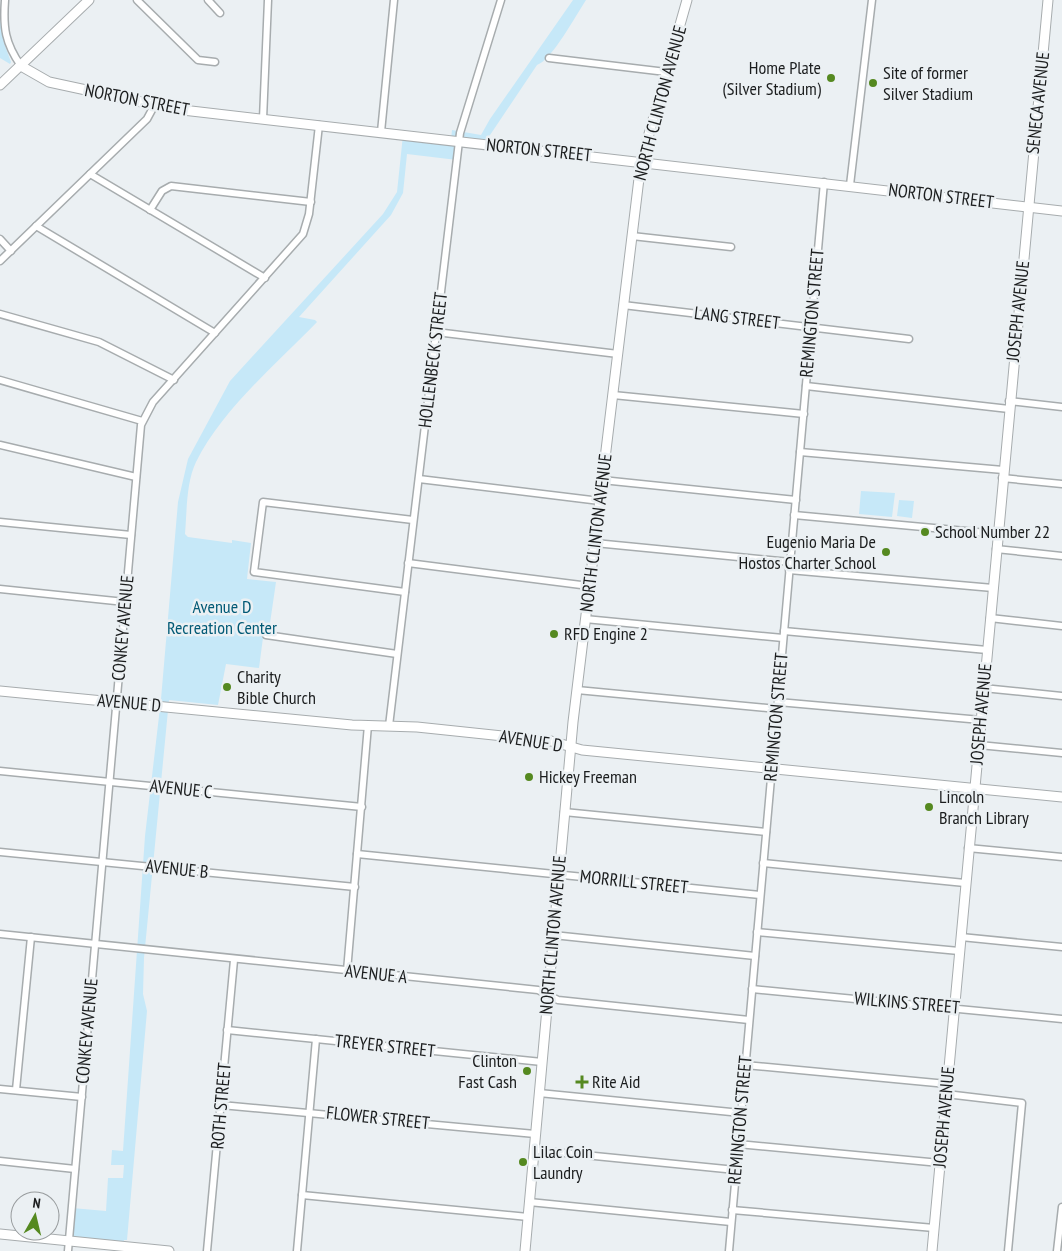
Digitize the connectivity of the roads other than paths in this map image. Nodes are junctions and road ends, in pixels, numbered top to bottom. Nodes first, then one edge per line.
1 (4, 0) edge
2 (89, 0) edge
3 (137, 0) edge
4 (208, 0) edge
5 (268, 0) edge
6 (394, 0) edge
7 (501, 0) edge
8 (687, 0) edge
9 (872, 0) edge
10 (1048, 0) edge
11 (220, 13) dead end
12 (549, 58) dead end
13 (215, 62) dead end
14 (21, 66) junction
15 (666, 72) junction
16 (0, 85) edge
17 (154, 106) junction
18 (263, 119) junction
19 (319, 126) junction
20 (380, 132) junction
21 (459, 141) junction
22 (640, 162) junction
23 (90, 174) junction
24 (824, 182) junction
25 (850, 185) junction
26 (311, 202) junction
27 (1027, 207) junction
28 (150, 210) junction
29 (1062, 211) edge
30 (36, 226) junction
31 (632, 236) junction
32 (0, 239) edge
33 (731, 247) dead end
34 (11, 251) junction
35 (0, 261) edge
36 (265, 278) junction
37 (624, 305) junction
38 (0, 314) edge
39 (811, 327) junction
40 (436, 332) junction
41 (216, 333) junction
42 (909, 339) dead end
43 (618, 354) junction
44 (0, 380) edge
45 (174, 380) junction
46 (806, 386) junction
47 (613, 395) junction
48 (1009, 405) junction
49 (1062, 407) edge
50 (804, 414) junction
51 (142, 421) junction
52 (0, 445) edge
53 (800, 452) junction
54 (1003, 474) junction
55 (136, 477) junction
56 (418, 478) junction
57 (602, 480) junction
58 (1062, 484) edge
59 (796, 500) junction
60 (600, 501) junction
61 (794, 515) junction
62 (414, 520) junction
63 (0, 522) edge
64 (998, 534) junction
65 (131, 535) junction
66 (595, 543) junction
67 (996, 549) junction
68 (1062, 556) edge
69 (790, 562) junction
70 (408, 563) junction
71 (790, 570) junction
72 (590, 586) junction
73 (993, 588) junction
74 (0, 589) edge
75 (405, 592) junction
76 (125, 602) junction
77 (990, 618) junction
78 (585, 619) junction
79 (1062, 626) edge
80 (266, 635) dead end
81 (784, 635) junction
82 (987, 650) junction
83 (397, 654) junction
84 (983, 688) junction
85 (577, 690) junction
86 (0, 691) edge
87 (1062, 696) edge
88 (116, 702) junction
89 (777, 705) junction
90 (981, 720) junction
91 (368, 726) junction
92 (389, 726) junction
93 (978, 745) junction
94 (570, 747) junction
95 (1062, 753) edge
96 (772, 768) junction
97 (0, 771) edge
98 (109, 782) junction
99 (974, 788) junction
100 (1062, 797) edge
101 (362, 807) junction
102 (564, 812) junction
103 (766, 832) junction
104 (968, 848) junction
105 (0, 852) edge
106 (358, 854) junction
107 (1062, 857) edge
108 (102, 862) junction
109 (763, 863) junction
110 (559, 874) junction
111 (965, 883) junction
112 (355, 887) junction
113 (760, 895) junction
114 (757, 932) junction
115 (0, 934) edge
116 (553, 935) junction
117 (30, 937) junction
118 (961, 937) junction
119 (95, 945) junction
120 (1062, 948) edge
121 (959, 951) junction
122 (755, 956) junction
123 (234, 960) junction
124 (348, 971) junction
125 (752, 989) junction
126 (548, 995) junction
127 (954, 1008) junction
128 (749, 1020) junction
129 (1062, 1020) edge
130 (227, 1030) junction
131 (316, 1039) junction
132 (542, 1062) junction
133 (745, 1065) junction
134 (947, 1084) junction
135 (0, 1089) edge
136 (16, 1090) junction
137 (539, 1093) junction
138 (946, 1094) junction
139 (82, 1097) junction
140 (221, 1105) junction
141 (310, 1112) junction
142 (741, 1113) junction
143 (536, 1134) junction
144 (738, 1144) junction
145 (534, 1150) junction
146 (0, 1161) edge
147 (940, 1163) junction
148 (75, 1169) junction
149 (736, 1170) junction
150 (302, 1195) junction
151 (529, 1202) junction
152 (1062, 1207) edge
153 (732, 1210) junction
154 (528, 1218) junction
155 (731, 1222) junction
156 (934, 1228) junction
157 (0, 1234) edge
158 (69, 1241) junction
159 (68, 1251) edge
160 (169, 1251) edge
161 (207, 1251) edge
162 (297, 1251) edge
163 (525, 1251) edge
164 (729, 1251) edge
165 (932, 1251) edge
166 (1008, 1251) edge
167 (1057, 1251) edge

1 - 14 street
2 - 14 main road
3 - 13 street
4 - 11 street
5 - 18 street
6 - 20 street
7 - 21 street, HOLLENBECK STREET
8 - 15 main road, NORTH CLINTON AVENUE
9 - 25 street
10 - 27 main road, SENECA AVENUE
12 - 15 street
14 - 16 main road
14 - 17 main road, NORTON STREET
15 - 22 main road, NORTH CLINTON AVENUE
17 - 18 main road, NORTON STREET
17 - 23 street
18 - 19 main road, NORTON STREET
19 - 20 main road, NORTON STREET
19 - 26 street, CONKEY AVENUE
20 - 21 main road, NORTON STREET
21 - 22 main road, NORTON STREET
21 - 40 street, HOLLENBECK STREET
22 - 24 main road, NORTON STREET
22 - 31 main road, NORTH CLINTON AVENUE
23 - 28 street
23 - 30 street
24 - 25 main road, NORTON STREET
24 - 39 street, REMINGTON STREET
25 - 27 main road, NORTON STREET
26 - 28 street
26 - 36 street, CONKEY AVENUE
27 - 29 main road, NORTON STREET
27 - 48 main road, JOSEPH AVENUE
28 - 36 street
30 - 34 street
30 - 41 street
31 - 33 street
31 - 37 main road, NORTH CLINTON AVENUE
32 - 34 street
34 - 35 street
36 - 41 street, CONKEY AVENUE
37 - 39 street, LANG STREET
37 - 43 main road, NORTH CLINTON AVENUE
38 - 45 street
39 - 42 street, LANG STREET
39 - 46 street, REMINGTON STREET
40 - 43 street
40 - 56 street, HOLLENBECK STREET
41 - 45 street, CONKEY AVENUE
43 - 47 main road, NORTH CLINTON AVENUE
44 - 51 street
45 - 51 street, CONKEY AVENUE
46 - 48 street
46 - 50 street, REMINGTON STREET
47 - 50 street
47 - 57 main road, NORTH CLINTON AVENUE
48 - 49 street
48 - 54 main road, JOSEPH AVENUE
50 - 53 street, REMINGTON STREET
51 - 55 street, CONKEY AVENUE
52 - 55 street
53 - 54 street
53 - 59 street, REMINGTON STREET
54 - 58 street
54 - 64 main road, JOSEPH AVENUE
55 - 65 street, CONKEY AVENUE
56 - 60 street
56 - 62 street, HOLLENBECK STREET
57 - 59 street
57 - 60 main road, NORTH CLINTON AVENUE
59 - 61 street, REMINGTON STREET
60 - 66 main road, NORTH CLINTON AVENUE
61 - 64 street
61 - 69 street, REMINGTON STREET
62 - 70 street, HOLLENBECK STREET
62 - 75 street
63 - 65 street
64 - 67 main road, JOSEPH AVENUE
65 - 76 street, CONKEY AVENUE
66 - 69 street
66 - 72 main road, NORTH CLINTON AVENUE
67 - 68 street
67 - 73 main road, JOSEPH AVENUE
69 - 71 street, REMINGTON STREET
70 - 72 street
70 - 75 street, HOLLENBECK STREET
71 - 73 street
71 - 81 street, REMINGTON STREET
72 - 78 main road, NORTH CLINTON AVENUE
73 - 77 main road, JOSEPH AVENUE
74 - 76 street
75 - 83 street, HOLLENBECK STREET
76 - 88 street, CONKEY AVENUE
77 - 79 street
77 - 82 main road, JOSEPH AVENUE
78 - 81 street
78 - 85 main road, NORTH CLINTON AVENUE
80 - 83 street
81 - 82 street
81 - 89 street, REMINGTON STREET
82 - 84 main road, JOSEPH AVENUE
83 - 92 street, HOLLENBECK STREET
84 - 87 street
84 - 90 main road, JOSEPH AVENUE
85 - 89 street
85 - 94 main road, NORTH CLINTON AVENUE
86 - 88 main road, AVENUE D
88 - 91 main road, AVENUE D
88 - 98 street, CONKEY AVENUE
89 - 90 street
89 - 96 street, REMINGTON STREET
90 - 93 main road, JOSEPH AVENUE
91 - 92 main road, AVENUE D
91 - 101 street
92 - 94 main road, AVENUE D
93 - 95 street
93 - 99 main road, JOSEPH AVENUE
94 - 96 main road, AVENUE D
94 - 102 main road, NORTH CLINTON AVENUE
96 - 99 main road, AVENUE D
96 - 103 street, REMINGTON STREET
97 - 98 street, AVENUE C
98 - 101 street, AVENUE C
98 - 108 street, CONKEY AVENUE
99 - 100 main road, AVENUE D
99 - 104 main road, JOSEPH AVENUE
101 - 106 street
102 - 103 street
102 - 110 main road, NORTH CLINTON AVENUE
103 - 109 street, REMINGTON STREET
104 - 107 street
104 - 111 main road, JOSEPH AVENUE
105 - 108 street, AVENUE B
106 - 110 street, MORRILL STREET
106 - 112 street
108 - 112 street, AVENUE B
108 - 119 street, CONKEY AVENUE
109 - 111 street
109 - 113 street, REMINGTON STREET
110 - 113 street, MORRILL STREET
110 - 116 main road, NORTH CLINTON AVENUE
111 - 118 main road, JOSEPH AVENUE
112 - 124 street
113 - 114 street, REMINGTON STREET
114 - 121 street
114 - 122 street, REMINGTON STREET
115 - 117 street, AVENUE A
116 - 122 street
116 - 126 main road, NORTH CLINTON AVENUE
117 - 119 street, AVENUE A
117 - 136 street
118 - 120 street
118 - 121 main road, JOSEPH AVENUE
119 - 123 street, AVENUE A
119 - 139 street, CONKEY AVENUE
121 - 127 main road, JOSEPH AVENUE
122 - 125 street, REMINGTON STREET
123 - 124 street, AVENUE A
123 - 130 street, ROTH STREET
124 - 126 street, AVENUE A
125 - 127 street, WILKINS STREET
125 - 128 street, REMINGTON STREET
126 - 128 street, AVENUE A
126 - 132 main road, NORTH CLINTON AVENUE
127 - 129 street, WILKINS STREET
127 - 134 main road, JOSEPH AVENUE
128 - 133 street, REMINGTON STREET
130 - 131 street, TREYER STREET
130 - 140 street, ROTH STREET
131 - 132 street, TREYER STREET
131 - 141 street
132 - 137 main road, NORTH CLINTON AVENUE
133 - 134 street
133 - 142 street, REMINGTON STREET
134 - 138 main road, JOSEPH AVENUE
135 - 136 street
136 - 139 street
137 - 142 street
137 - 143 main road, NORTH CLINTON AVENUE
138 - 147 main road, JOSEPH AVENUE
138 - 166 street
139 - 148 street, CONKEY AVENUE
140 - 141 street, FLOWER STREET
140 - 161 street, ROTH STREET
141 - 143 street, FLOWER STREET
141 - 150 street
142 - 144 street, REMINGTON STREET
143 - 145 main road, NORTH CLINTON AVENUE
144 - 147 street
144 - 149 street, REMINGTON STREET
145 - 149 street
145 - 151 main road, NORTH CLINTON AVENUE
146 - 148 street
147 - 156 main road, JOSEPH AVENUE
148 - 158 street, CONKEY AVENUE
149 - 153 street, REMINGTON STREET
150 - 154 street
150 - 162 street
151 - 154 main road, NORTH CLINTON AVENUE
151 - 155 street
152 - 167 street
153 - 155 street, REMINGTON STREET
153 - 156 street
154 - 163 main road, NORTH CLINTON AVENUE
155 - 164 street, REMINGTON STREET
156 - 165 main road, JOSEPH AVENUE
157 - 158 main road
158 - 159 street, CONKEY AVENUE
158 - 160 main road

